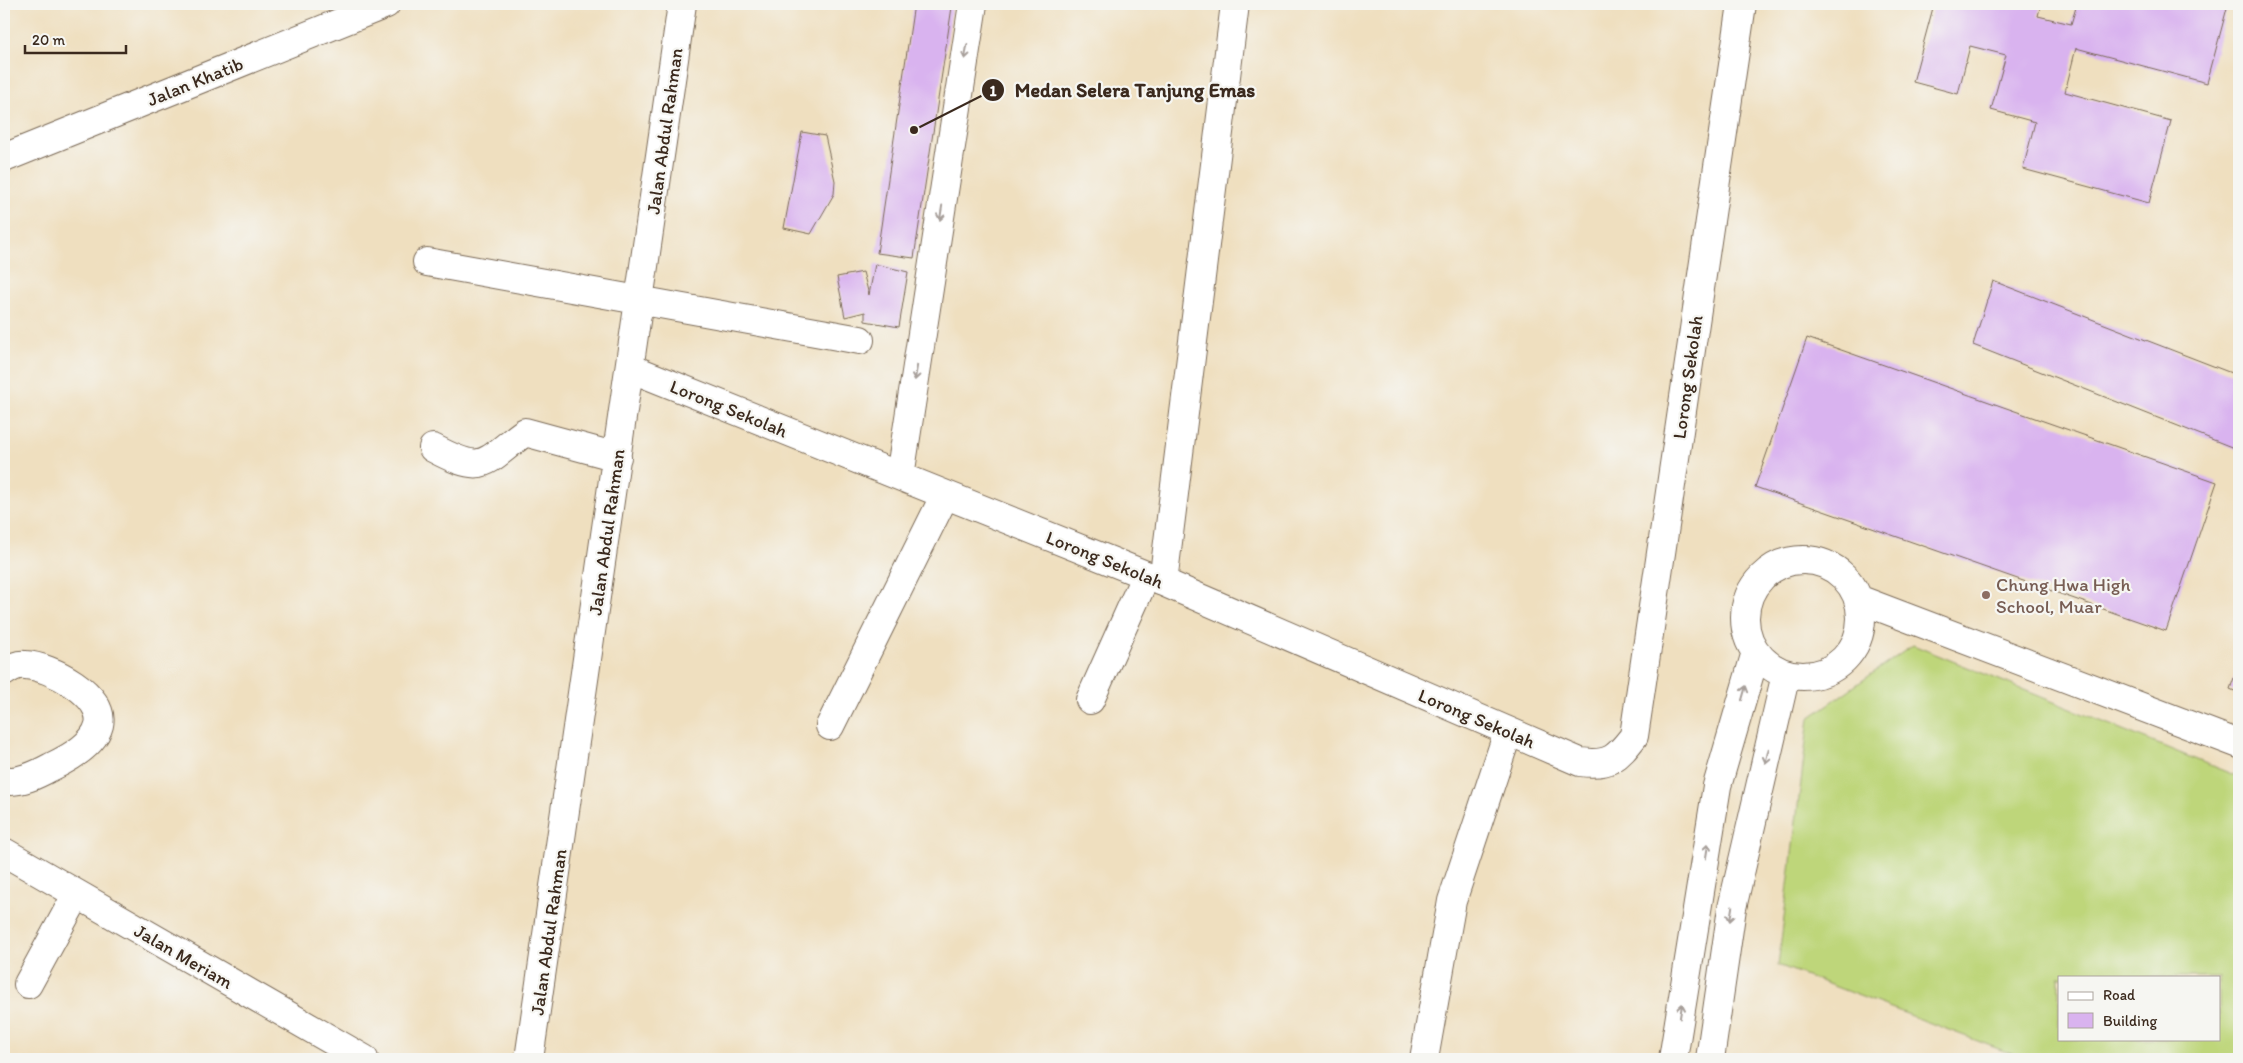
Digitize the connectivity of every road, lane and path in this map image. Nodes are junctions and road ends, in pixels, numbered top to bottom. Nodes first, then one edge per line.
1 (386, 4) edge
2 (682, 4) edge
3 (973, 4) edge
4 (1235, 4) edge
5 (1742, 4) edge
6 (4, 158) edge
7 (427, 262) dead end
8 (639, 299) junction
9 (860, 340) dead end
10 (630, 368) junction
11 (433, 448) dead end
12 (617, 457) junction
13 (900, 476) junction
14 (946, 495) junction
15 (1154, 579) junction
16 (1858, 599) junction
17 (1756, 652) junction
18 (4, 672) edge
19 (1786, 674) junction
20 (1090, 700) dead end
21 (830, 726) dead end
22 (1508, 732) junction
23 (2239, 744) edge
24 (4, 780) edge
25 (4, 852) edge
26 (77, 894) junction
27 (28, 984) dead end
28 (364, 1059) edge
29 (529, 1059) edge
30 (1424, 1059) edge
31 (1674, 1059) edge
32 (1710, 1059) edge

1 - 6 street, Jalan Khatib
2 - 8 street, Jalan Abdul Rahman
3 -> 13 street
4 - 15 street
5 - 22 street, Lorong Sekolah
7 - 8 street
8 - 9 street
8 - 10 street, Jalan Abdul Rahman
10 - 12 street, Jalan Abdul Rahman
10 - 13 street, Lorong Sekolah
11 - 12 street
12 - 29 street, Jalan Abdul Rahman
13 - 14 street, Lorong Sekolah
14 - 15 street, Lorong Sekolah
14 - 21 street
15 - 20 street
15 - 22 street, Lorong Sekolah
16 - 17 street
16 - 19 street
16 - 23 street
17 - 19 street
31 -> 17 street
18 - 24 street
19 -> 32 street
22 - 30 street
25 - 26 street, Jalan Meriam
26 - 27 street
26 - 28 street, Jalan Meriam

